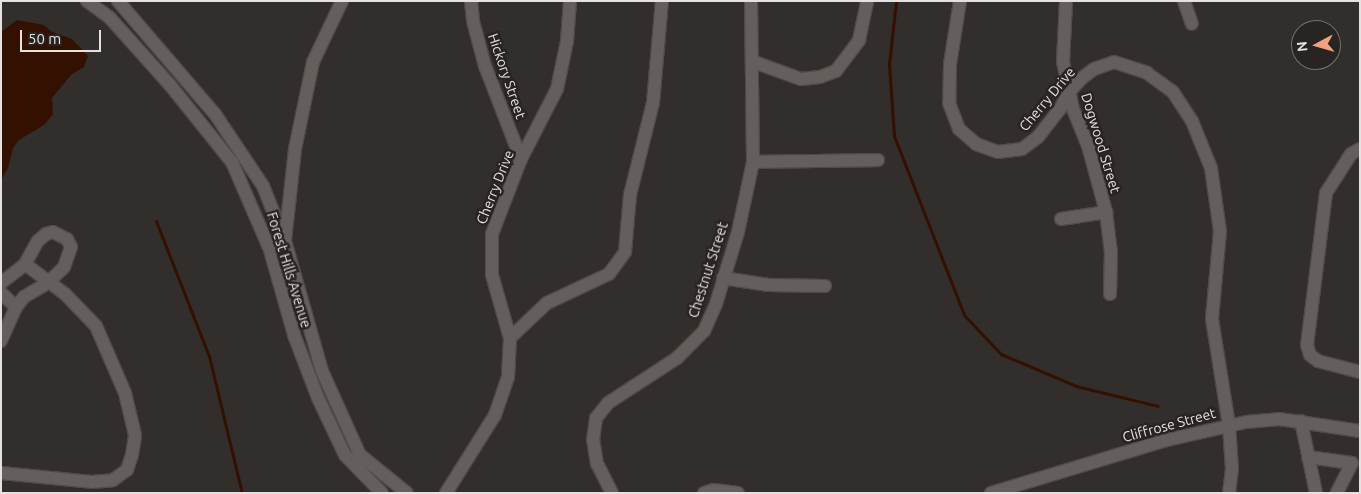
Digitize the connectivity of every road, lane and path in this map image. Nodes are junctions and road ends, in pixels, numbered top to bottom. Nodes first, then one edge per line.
1 (87, 1) edge
2 (118, 1) edge
3 (342, 1) edge
4 (471, 1) edge
5 (570, 1) edge
6 (662, 1) edge
7 (751, 1) edge
8 (867, 1) edge
9 (960, 1) edge
10 (1066, 1) edge
11 (1184, 1) edge
12 (1192, 24) dead end
13 (754, 62) junction
14 (1069, 92) junction
15 (1360, 149) edge
16 (521, 159) junction
17 (878, 160) dead end
18 (753, 162) junction
19 (1106, 212) junction
20 (1061, 219) dead end
21 (285, 241) junction
22 (270, 250) junction
23 (25, 264) junction
24 (723, 278) junction
25 (50, 282) junction
26 (1, 283) edge
27 (825, 286) dead end
28 (1, 293) edge
29 (1110, 294) dead end
30 (16, 307) junction
31 (2, 335) edge
32 (510, 338) junction
33 (1360, 372) edge
34 (1301, 421) junction
35 (1229, 424) junction
36 (1360, 431) edge
37 (1308, 456) junction
38 (1, 474) edge
39 (382, 493) edge
40 (408, 493) edge
41 (446, 493) edge
42 (612, 493) edge
43 (704, 493) edge
44 (738, 493) edge
45 (991, 493) edge
46 (1229, 493) edge
47 (1316, 493) edge
48 (1337, 493) edge

1 - 22 street, Forest Hills Avenue
2 - 21 street, Forest Hills Avenue
3 - 21 street
4 - 16 street, Hickory Street
5 - 16 street, Cherry Drive
6 - 32 street
7 - 13 street, Chestnut Street
8 - 13 street
9 - 14 street, Cherry Drive
10 - 14 street, Dogwood Street
11 - 12 street
13 - 18 street, Chestnut Street
14 - 19 street, Dogwood Street
14 - 35 street, Cherry Drive
15 - 33 street
16 - 32 street, Cherry Drive
17 - 18 street
18 - 24 street, Chestnut Street
19 - 20 street
19 - 29 street, Dogwood Street
21 - 22 street
21 - 40 street, Forest Hills Avenue
22 - 39 street, Forest Hills Avenue
23 - 25 street
23 - 25 street
23 - 26 street
24 - 27 street
24 - 42 street, Chestnut Street
25 - 30 street
25 - 38 street
28 - 30 street
30 - 31 street
32 - 41 street, Cherry Drive
34 - 35 street, Cliffrose Street
34 - 36 street, Cliffrose Street
34 - 37 street
35 - 45 street, Cliffrose Street
35 - 46 street, Cherry Drive
37 - 47 street
37 - 48 street
43 - 44 street

